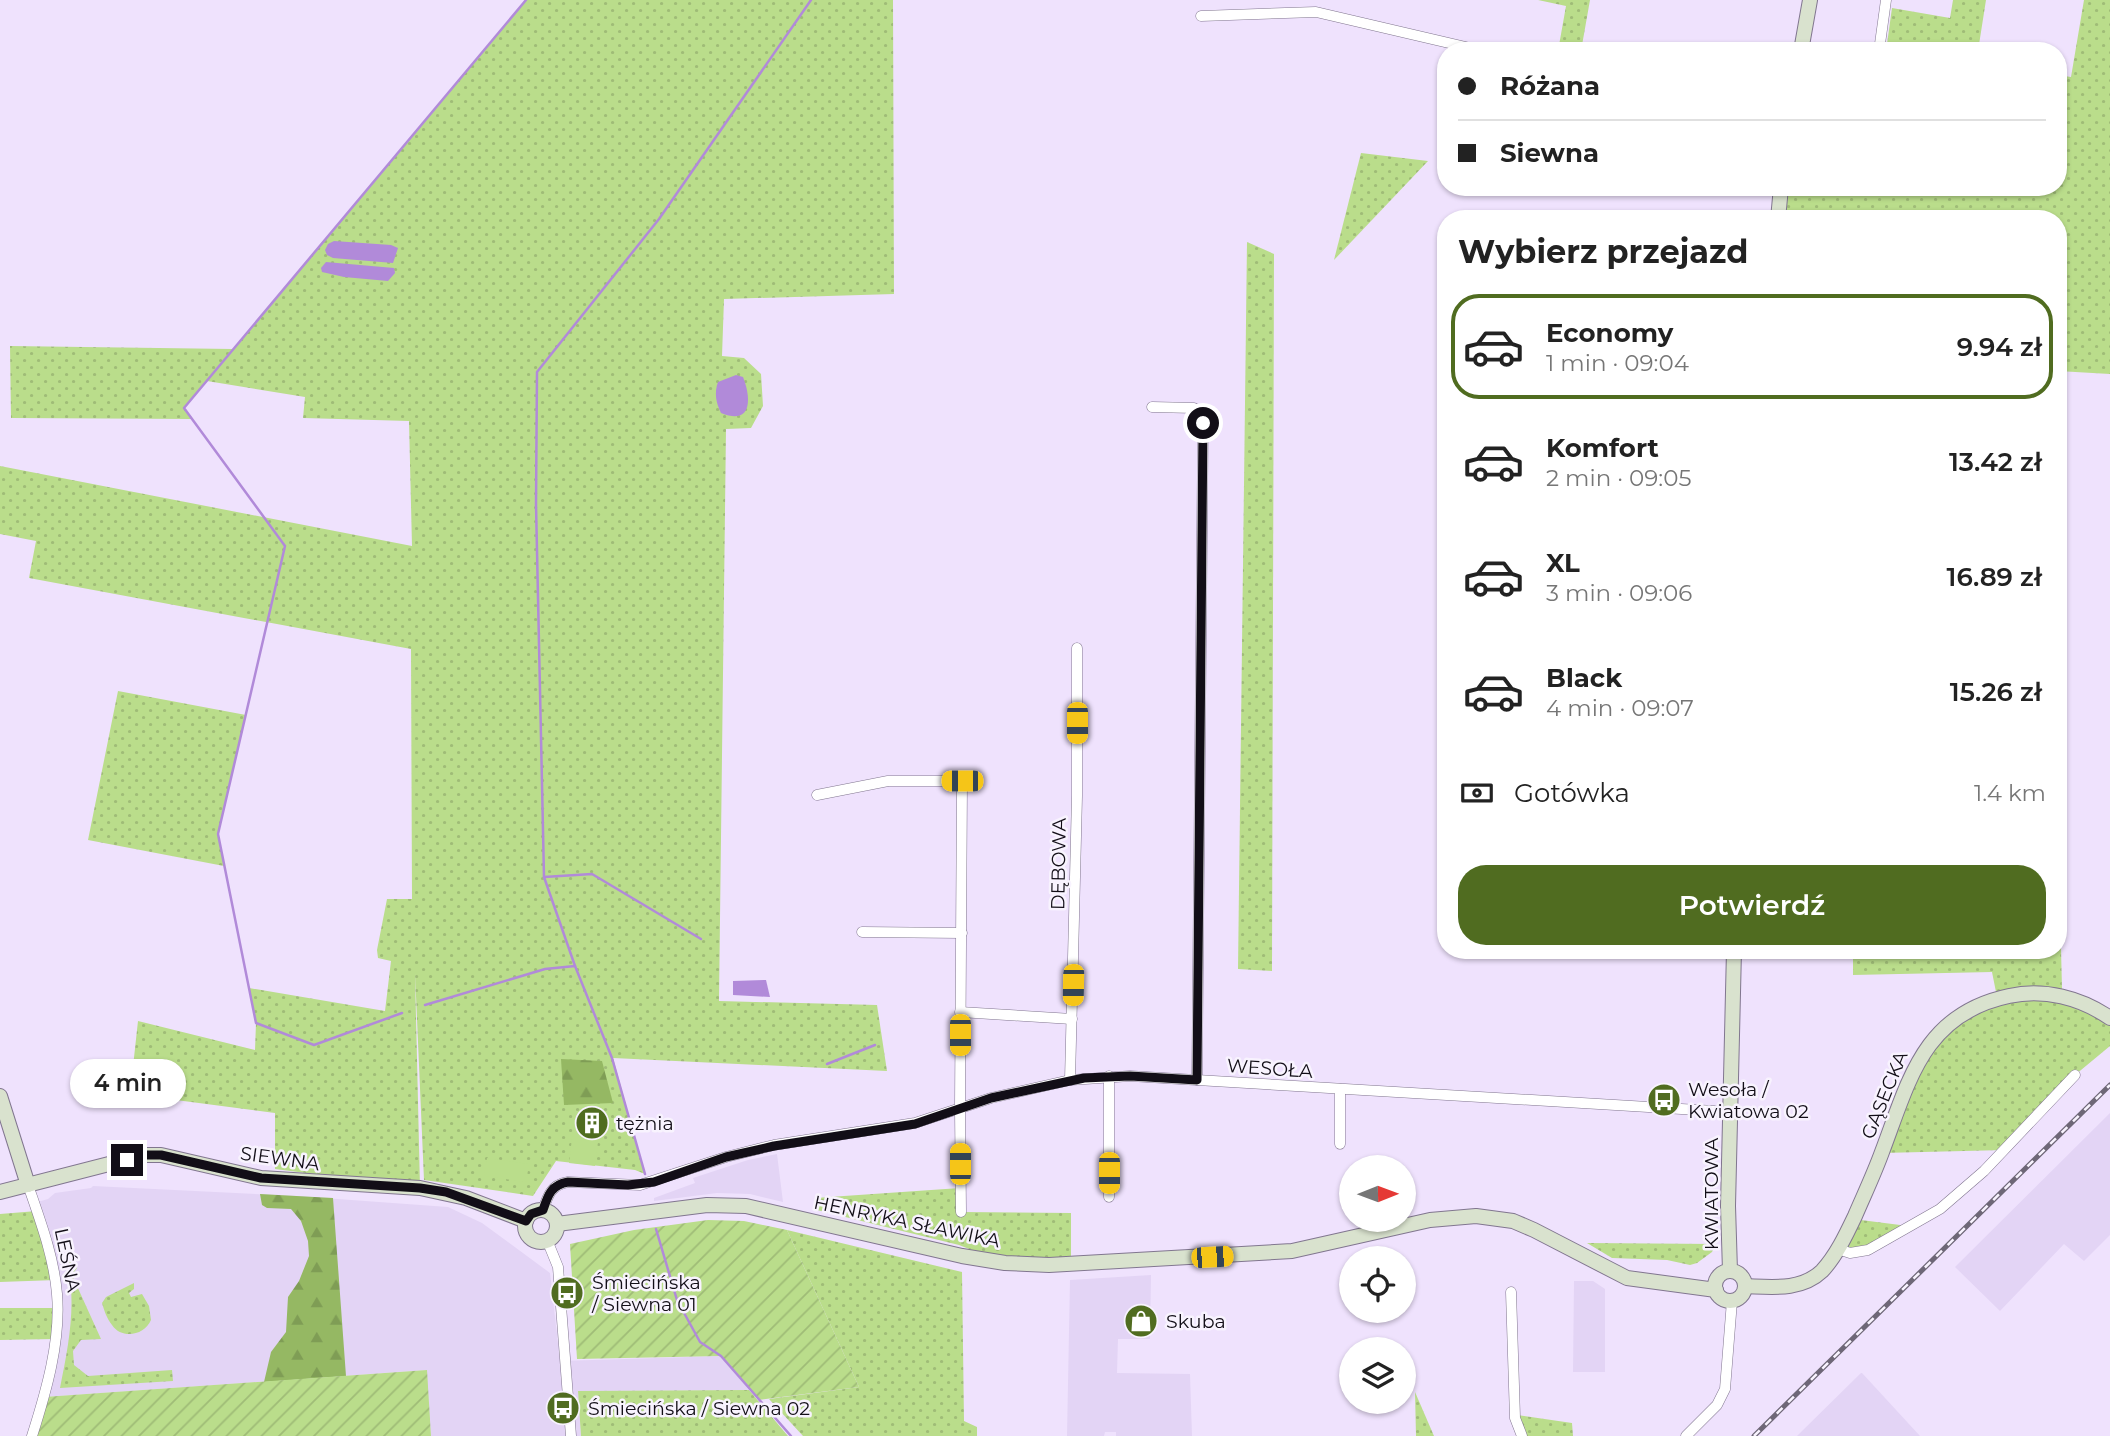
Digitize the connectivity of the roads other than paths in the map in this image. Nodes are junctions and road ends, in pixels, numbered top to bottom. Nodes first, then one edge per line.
1 (1810, 0) edge
2 (1886, 0) edge
3 (1201, 16) dead end
4 (1444, 42) edge
5 (1803, 42) edge
6 (1880, 42) edge
7 (1152, 407) dead end
8 (1077, 648) dead end
9 (817, 795) dead end
10 (862, 932) dead end
11 (962, 933) junction
12 (1734, 959) edge
13 (960, 1012) junction
14 (1072, 1018) junction
15 (2110, 1018) edge
16 (2075, 1075) dead end
17 (1109, 1076) junction
18 (1070, 1080) junction
19 (1197, 1080) junction
20 (1340, 1090) junction
21 (0, 1096) edge
22 (960, 1109) junction
23 (1731, 1112) junction
24 (1340, 1144) dead end
25 (28, 1185) junction
26 (0, 1192) edge
27 (1109, 1197) dead end
28 (543, 1210) junction
29 (961, 1212) dead end
30 (526, 1221) junction
31 (557, 1224) junction
32 (547, 1240) junction
33 (1838, 1249) junction
34 (1730, 1271) junction
35 (1716, 1285) junction
36 (1746, 1286) junction
37 (1511, 1292) dead end
38 (1732, 1301) junction
39 (32, 1436) edge
40 (571, 1436) edge
41 (1522, 1436) edge
42 (1686, 1436) edge

1 - 5 main road
2 - 6 street
3 - 4 street
7 - 19 street
8 - 14 street, DĘBOWA
9 - 11 street
10 - 11 street
11 - 13 street
12 - 23 main road, KWIATOWA
13 - 14 street
13 - 22 street
14 - 18 street, DĘBOWA
15 - 33 main road, GĄSECKA
16 - 33 street
17 - 18 street, WESOŁA
17 - 19 street, WESOŁA
17 - 27 street
18 - 22 street, WESOŁA
19 - 20 street, WESOŁA
20 - 23 street, WESOŁA
20 - 24 street
21 - 25 main road, LEŚNA
22 - 28 street, WESOŁA
22 - 29 street
23 - 34 main road, KWIATOWA
25 - 26 main road, SIEWNA
25 - 30 main road, SIEWNA
25 - 39 street, LEŚNA
28 - 30 main road
28 - 31 main road
30 - 32 main road
31 - 32 main road
31 - 35 main road, HENRYKA SŁAWIKA
32 - 40 street
33 - 36 main road, GĄSECKA
34 - 35 main road
34 - 36 main road
35 - 38 main road
36 - 38 main road
37 - 41 street
38 - 42 street

